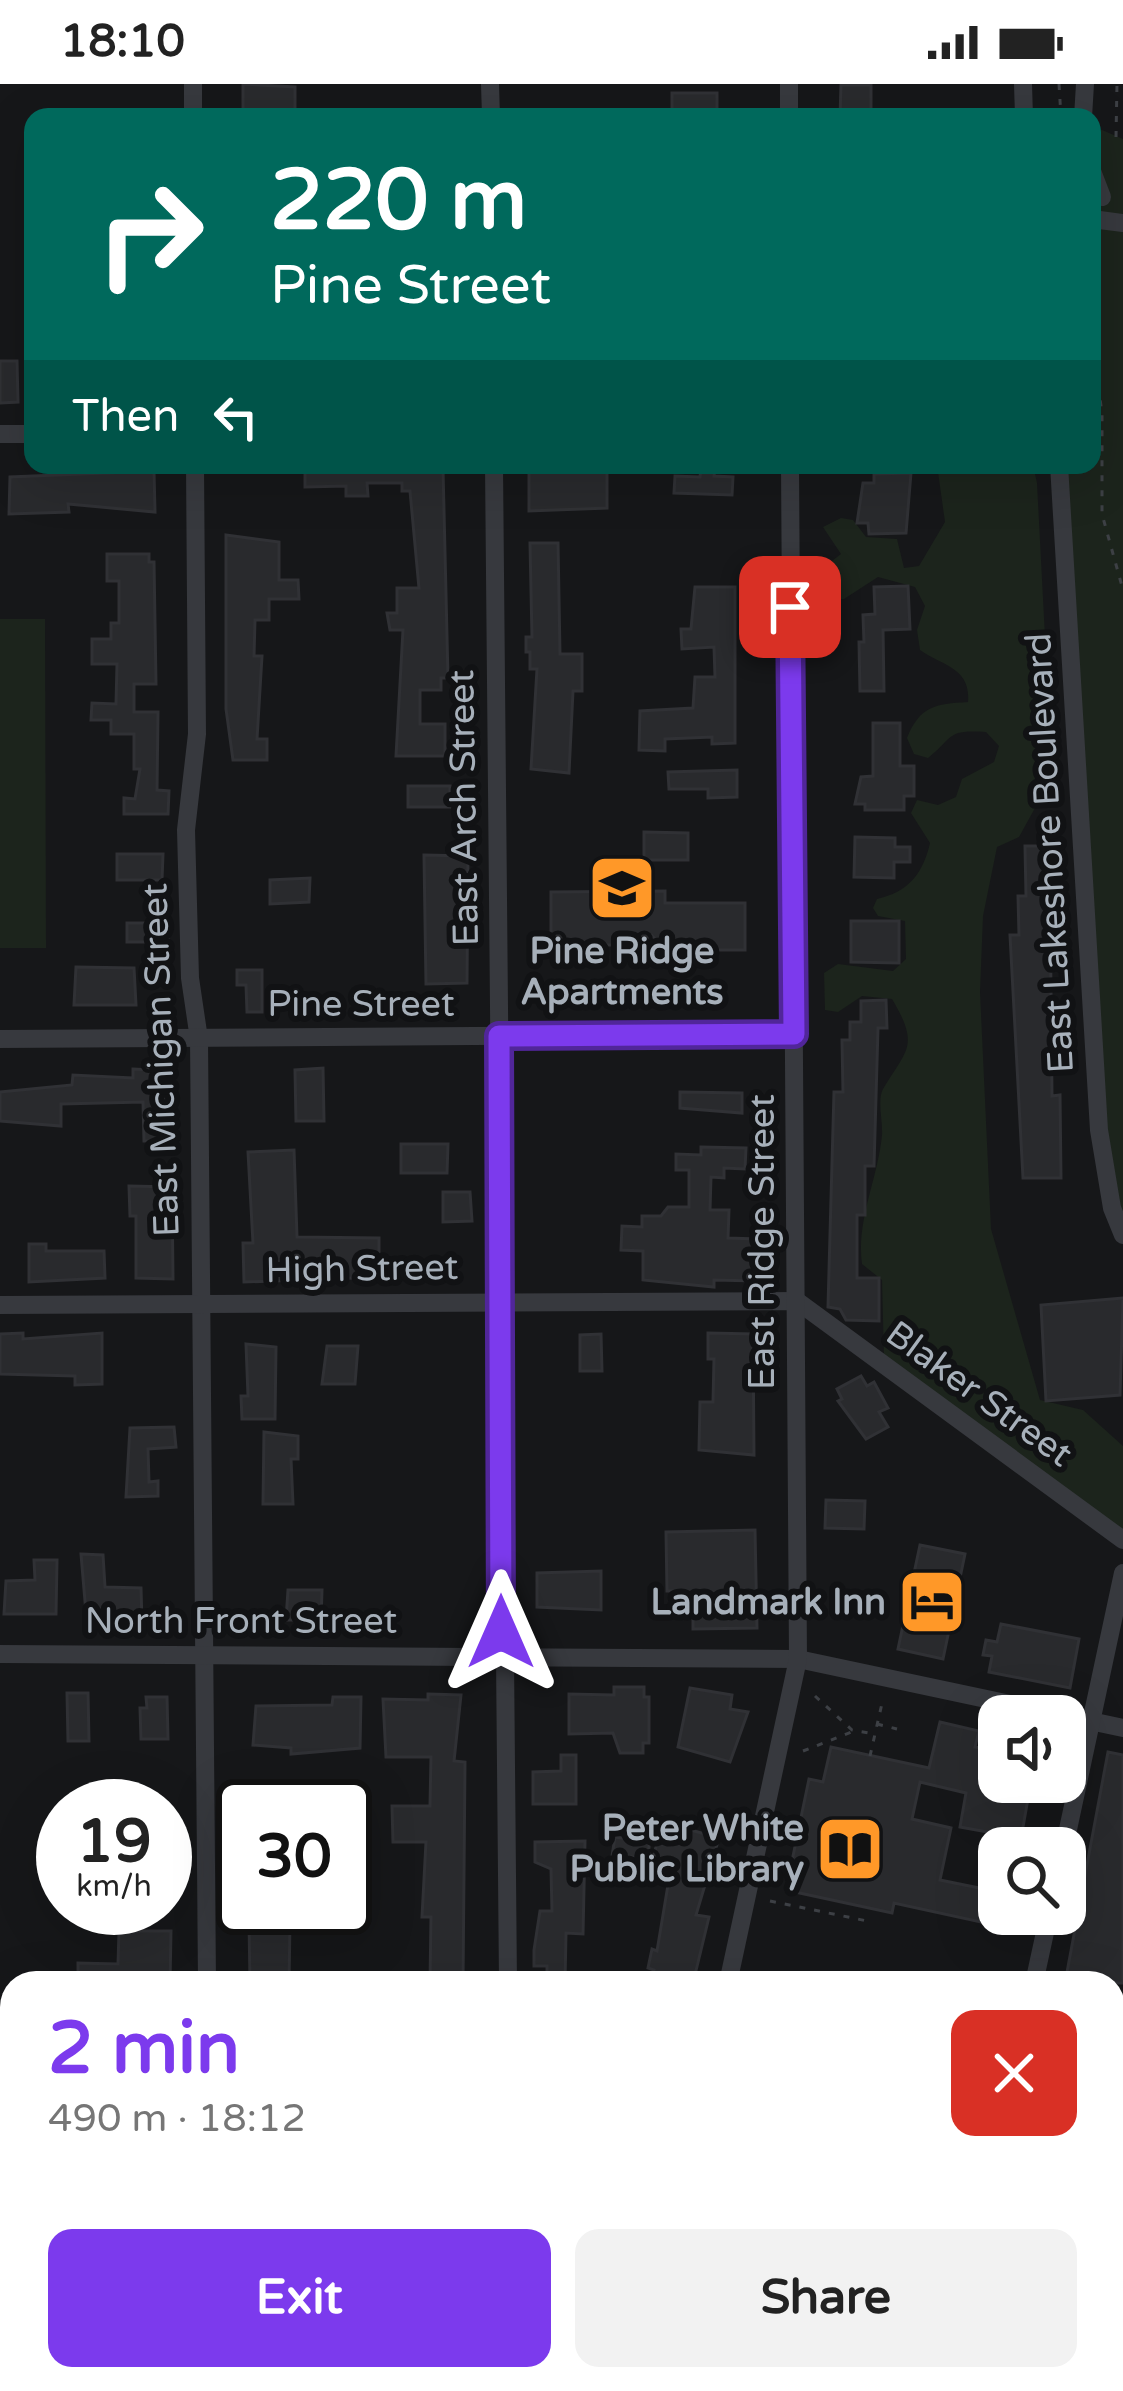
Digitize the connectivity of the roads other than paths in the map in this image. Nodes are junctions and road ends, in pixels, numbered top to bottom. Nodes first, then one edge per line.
1 (195, 474) edge
2 (494, 474) edge
3 (790, 474) edge
4 (1060, 474) edge
5 (794, 1034) junction
6 (499, 1036) junction
7 (0, 1039) edge
8 (200, 1039) junction
9 (1123, 1235) edge
10 (501, 1300) junction
11 (796, 1301) junction
12 (203, 1304) junction
13 (0, 1305) edge
14 (1123, 1540) edge
15 (1123, 1573) edge
16 (203, 1652) junction
17 (0, 1654) edge
18 (501, 1655) junction
19 (798, 1659) junction
20 (1092, 1721) junction
21 (1123, 1728) edge
22 (1069, 1827) edge
23 (1044, 1935) edge
24 (207, 1971) edge
25 (508, 1971) edge
26 (731, 1971) edge
27 (1037, 1971) edge

1 - 8 street, East Michigan Street
2 - 6 street, East Arch Street
3 - 5 street, East Ridge Street
4 - 9 street, East Lakeshore Boulevard
5 - 6 street, Pine Street
5 - 11 street, East Ridge Street
6 - 8 street, Pine Street
6 - 10 street, East Arch Street
7 - 8 street, Pine Street
8 - 12 street, East Michigan Street
10 - 11 street, High Street
10 - 12 street, High Street
10 - 18 street, East Arch Street
11 - 14 street, Blaker Street
11 - 19 street, East Ridge Street
12 - 13 street, High Street
12 - 16 street, East Michigan Street
15 - 20 street
16 - 17 street, North Front Street
16 - 18 street, North Front Street
16 - 24 street, East Michigan Street
18 - 19 street, North Front Street
18 - 25 street, East Arch Street
19 - 20 street, North Front Street
19 - 26 street, East Ridge Street
20 - 21 street, North Front Street
20 - 22 street
23 - 27 street

